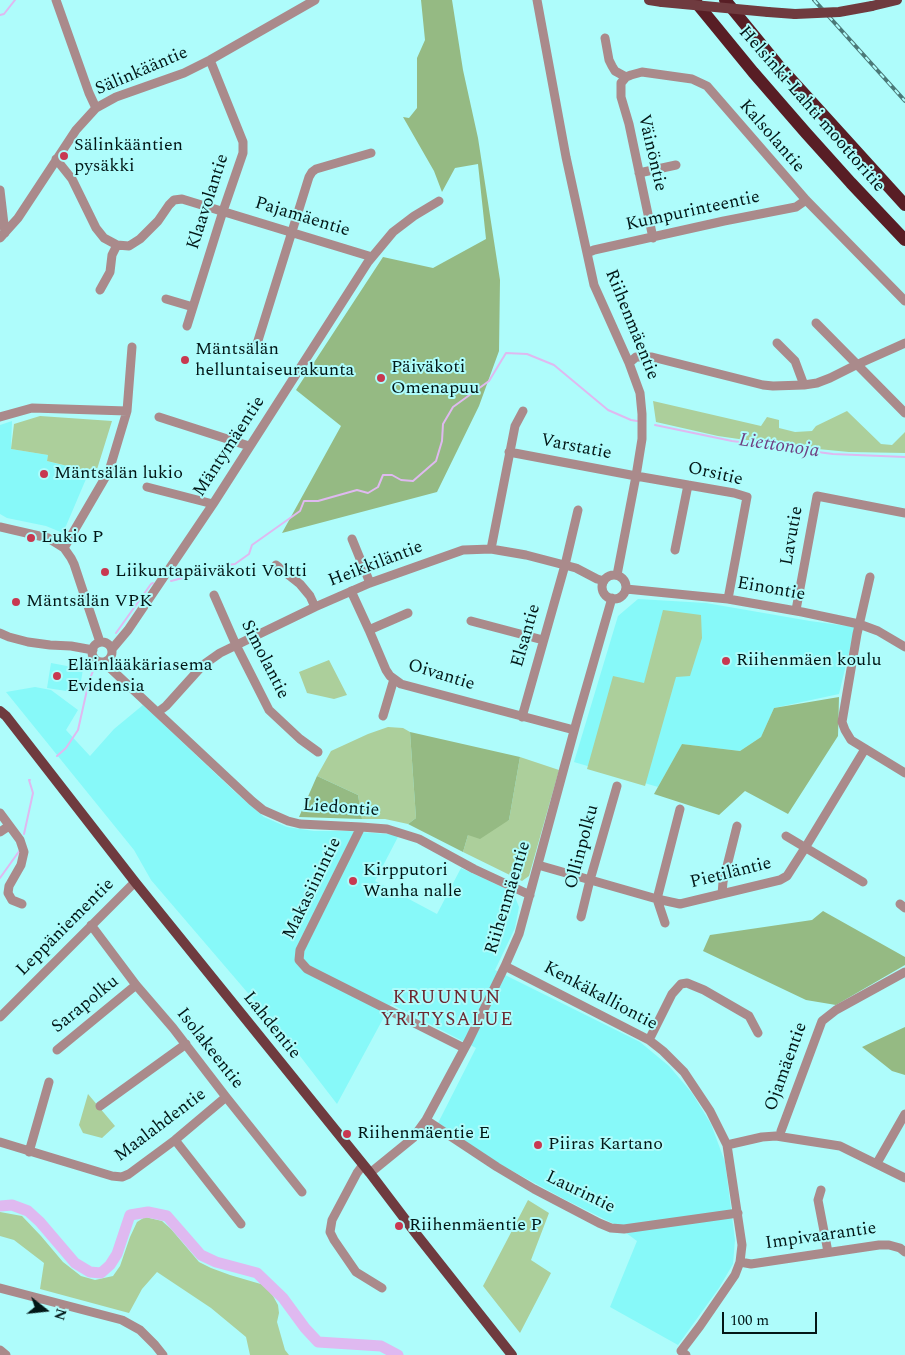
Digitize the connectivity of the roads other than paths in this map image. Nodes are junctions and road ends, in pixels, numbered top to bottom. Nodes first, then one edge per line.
1 (56, 0) edge
2 (315, 0) edge
3 (537, 0) edge
4 (649, 0) edge
5 (694, 0) edge
6 (724, 0) edge
7 (897, 0) edge
8 (605, 38) dead end
9 (210, 60) junction
10 (626, 78) junction
11 (96, 108) junction
12 (371, 152) dead end
13 (56, 159) junction
14 (676, 165) dead end
15 (639, 173) junction
16 (0, 190) edge
17 (806, 200) junction
18 (439, 201) dead end
19 (905, 205) edge
20 (223, 211) junction
21 (293, 232) junction
22 (3, 235) edge
23 (653, 238) junction
24 (905, 240) edge
25 (117, 246) junction
26 (587, 253) junction
27 (372, 257) junction
28 (100, 290) dead end
29 (166, 299) dead end
30 (905, 301) edge
31 (193, 307) junction
32 (816, 323) dead end
33 (187, 326) dead end
34 (777, 343) dead end
35 (905, 343) edge
36 (256, 346) dead end
37 (132, 347) dead end
38 (629, 363) junction
39 (856, 365) junction
40 (804, 385) junction
41 (127, 411) junction
42 (523, 411) dead end
43 (905, 413) edge
44 (0, 416) edge
45 (159, 417) dead end
46 (249, 446) junction
47 (509, 452) junction
48 (636, 476) junction
49 (688, 485) junction
50 (147, 487) dead end
51 (212, 504) junction
52 (578, 510) dead end
53 (905, 513) edge
54 (0, 527) edge
55 (352, 539) dead end
56 (64, 548) junction
57 (491, 549) junction
58 (675, 550) dead end
59 (276, 565) dead end
60 (565, 565) junction
61 (617, 576) junction
62 (870, 577) dead end
63 (604, 581) junction
64 (370, 583) junction
65 (626, 589) junction
66 (351, 591) junction
67 (214, 595) dead end
68 (612, 598) junction
69 (728, 598) junction
70 (315, 607) junction
71 (796, 610) junction
72 (408, 613) dead end
73 (471, 621) dead end
74 (859, 624) junction
75 (369, 630) junction
76 (0, 632) edge
77 (543, 640) junction
78 (100, 642) junction
79 (236, 645) junction
80 (905, 647) edge
81 (112, 649) junction
82 (92, 650) junction
83 (106, 661) junction
84 (394, 679) junction
85 (0, 706) edge
86 (158, 712) junction
87 (3, 714) edge
88 (382, 716) dead end
89 (522, 717) junction
90 (574, 730) junction
91 (865, 749) junction
92 (318, 752) dead end
93 (905, 773) edge
94 (617, 786) dead end
95 (680, 809) dead end
96 (0, 813) edge
97 (9, 826) junction
98 (361, 826) junction
99 (737, 826) dead end
100 (0, 832) edge
101 (786, 836) dead end
102 (805, 848) junction
103 (538, 865) junction
104 (590, 880) junction
105 (134, 882) junction
106 (863, 882) dead end
107 (722, 894) junction
108 (530, 895) junction
109 (657, 899) junction
110 (22, 904) dead end
111 (581, 917) dead end
112 (665, 923) dead end
113 (91, 925) junction
114 (505, 966) junction
115 (905, 972) edge
116 (136, 985) junction
117 (0, 1017) edge
118 (758, 1033) dead end
119 (649, 1040) junction
120 (186, 1044) junction
121 (464, 1048) junction
122 (57, 1050) dead end
123 (49, 1082) dead end
124 (226, 1098) junction
125 (100, 1106) dead end
126 (905, 1114) edge
127 (426, 1120) junction
128 (781, 1132) dead end
129 (174, 1140) junction
130 (0, 1142) edge
131 (727, 1145) junction
132 (29, 1152) junction
133 (877, 1163) junction
134 (366, 1169) junction
135 (905, 1178) edge
136 (821, 1190) dead end
137 (302, 1192) dead end
138 (738, 1213) junction
139 (242, 1224) dead end
140 (828, 1252) junction
141 (905, 1252) edge
142 (740, 1262) junction
143 (0, 1288) edge
144 (382, 1288) dead end
145 (0, 1350) edge
146 (681, 1354) edge
147 (6, 1355) edge
148 (163, 1355) edge
149 (512, 1355) edge

1 - 11 street
2 - 9 street, Sälinkääntie
3 - 26 street, Riihenmäentie
4 - 7 main road, bridge
5 - 24 highway, Helsinki-Lahti moottoritie
6 - 19 highway, Helsinki-Lahti moottoritie
8 - 10 street
9 - 11 street, Sälinkääntie
9 - 20 street, Klaavolantie
10 - 15 street, Väinöntie
10 - 17 street, Kalsolantie
11 - 13 street, Sälinkääntie
12 - 21 street
13 - 22 street, Sälinkääntie
13 - 25 street
14 - 15 street
15 - 23 street, Väinöntie
16 - 22 street
17 - 23 street, Kumpurinteentie
17 - 30 street, Kalsolantie
18 - 27 street, Mäntymäentie
20 - 21 street, Pajamäentie
20 - 25 street, Pajamäentie
20 - 31 street, Klaavolantie
21 - 27 street, Pajamäentie
21 - 36 street
23 - 26 street, Kumpurinteentie
25 - 28 street
26 - 38 street, Riihenmäentie
27 - 46 street, Mäntymäentie
29 - 31 street
31 - 33 street, Klaavolantie
32 - 39 street
34 - 40 street
35 - 39 street
37 - 41 street
38 - 40 street
38 - 48 street, Riihenmäentie
39 - 40 street
39 - 43 street
41 - 44 street
41 - 56 street
42 - 47 street
45 - 46 street
46 - 51 street, Mäntymäentie
47 - 48 street, Varstatie
47 - 57 street
48 - 49 street, Orsitie
48 - 61 street, Riihenmäentie
49 - 58 street
49 - 69 street, Orsitie
50 - 51 street
51 - 81 street, Mäntymäentie
52 - 60 street, Elsantie
53 - 71 street, Lavutie
54 - 56 street
55 - 64 street
56 - 78 street
57 - 60 street, Heikkiläntie
57 - 64 street, Heikkiläntie
59 - 70 street
60 - 63 street, Heikkiläntie
60 - 77 street, Elsantie
61 - 63 street
61 - 65 street
62 - 74 street
63 - 68 street
64 - 66 street, Heikkiläntie
65 - 68 street
65 - 69 street, Einontie
66 - 70 street, Heikkiläntie
66 - 75 street, Oivantie
67 - 79 street, Simolantie
68 - 90 street, Riihenmäentie
69 - 71 street, Einontie
70 - 79 street, Heikkiläntie
71 - 74 street, Einontie
72 - 75 street
73 - 77 street
74 - 80 street, Einontie
74 - 91 street
75 - 84 street, Oivantie
76 - 82 street
77 - 89 street, Elsantie
78 - 81 street
78 - 82 street
79 - 86 street, Heikkiläntie
79 - 92 street, Simolantie
81 - 83 street
82 - 83 street
83 - 86 street, Liedontie
84 - 88 street
84 - 89 street, Oivantie
85 - 87 main road, Lahdentie
86 - 98 street, Liedontie
87 - 105 main road, Lahdentie
89 - 90 street, Oivantie
90 - 103 street, Riihenmäentie
91 - 93 street
91 - 102 street, Pietiläntie
94 - 104 street, Ollinpolku
95 - 109 street
96 - 97 street
97 - 100 street
97 - 110 street
98 - 108 street, Liedontie
98 - 121 street, Makasiinintie
99 - 107 street
101 - 102 street
102 - 106 street
102 - 107 street, Pietiläntie
103 - 104 street, Pietiläntie
103 - 108 street, Riihenmäentie
104 - 109 street, Pietiläntie
104 - 111 street, Ollinpolku
105 - 113 street, Leppäniementie
105 - 134 main road, Lahdentie
107 - 109 street, Pietiläntie
108 - 114 street, Riihenmäentie
109 - 112 street
113 - 116 street, Isolakeentie
113 - 117 street, Leppäniementie
114 - 119 street, Kenkäkalliontie
114 - 121 street, Riihenmäentie
115 - 128 street, Ojamäentie
116 - 120 street, Isolakeentie
116 - 122 street, Sarapolku
118 - 119 street
119 - 131 street, Kenkäkalliontie
120 - 124 street, Isolakeentie
120 - 125 street
121 - 127 street, Riihenmäentie
123 - 132 street
124 - 129 street, Maalahdentie
124 - 137 street, Isolakeentie
126 - 133 street
127 - 134 street, Riihenmäentie
127 - 138 street, Laurintie
129 - 132 street, Maalahdentie
129 - 139 street
130 - 132 street, Maalahdentie
131 - 133 street
131 - 138 street, Kenkäkalliontie
133 - 135 street
134 - 144 street, Riihenmäentie
134 - 149 main road, Lahdentie
136 - 140 street
138 - 142 street, Kenkäkalliontie
140 - 141 street, Impivaarantie
140 - 142 street, Impivaarantie
142 - 146 street, Kenkäkalliontie
143 - 148 street
145 - 147 street

